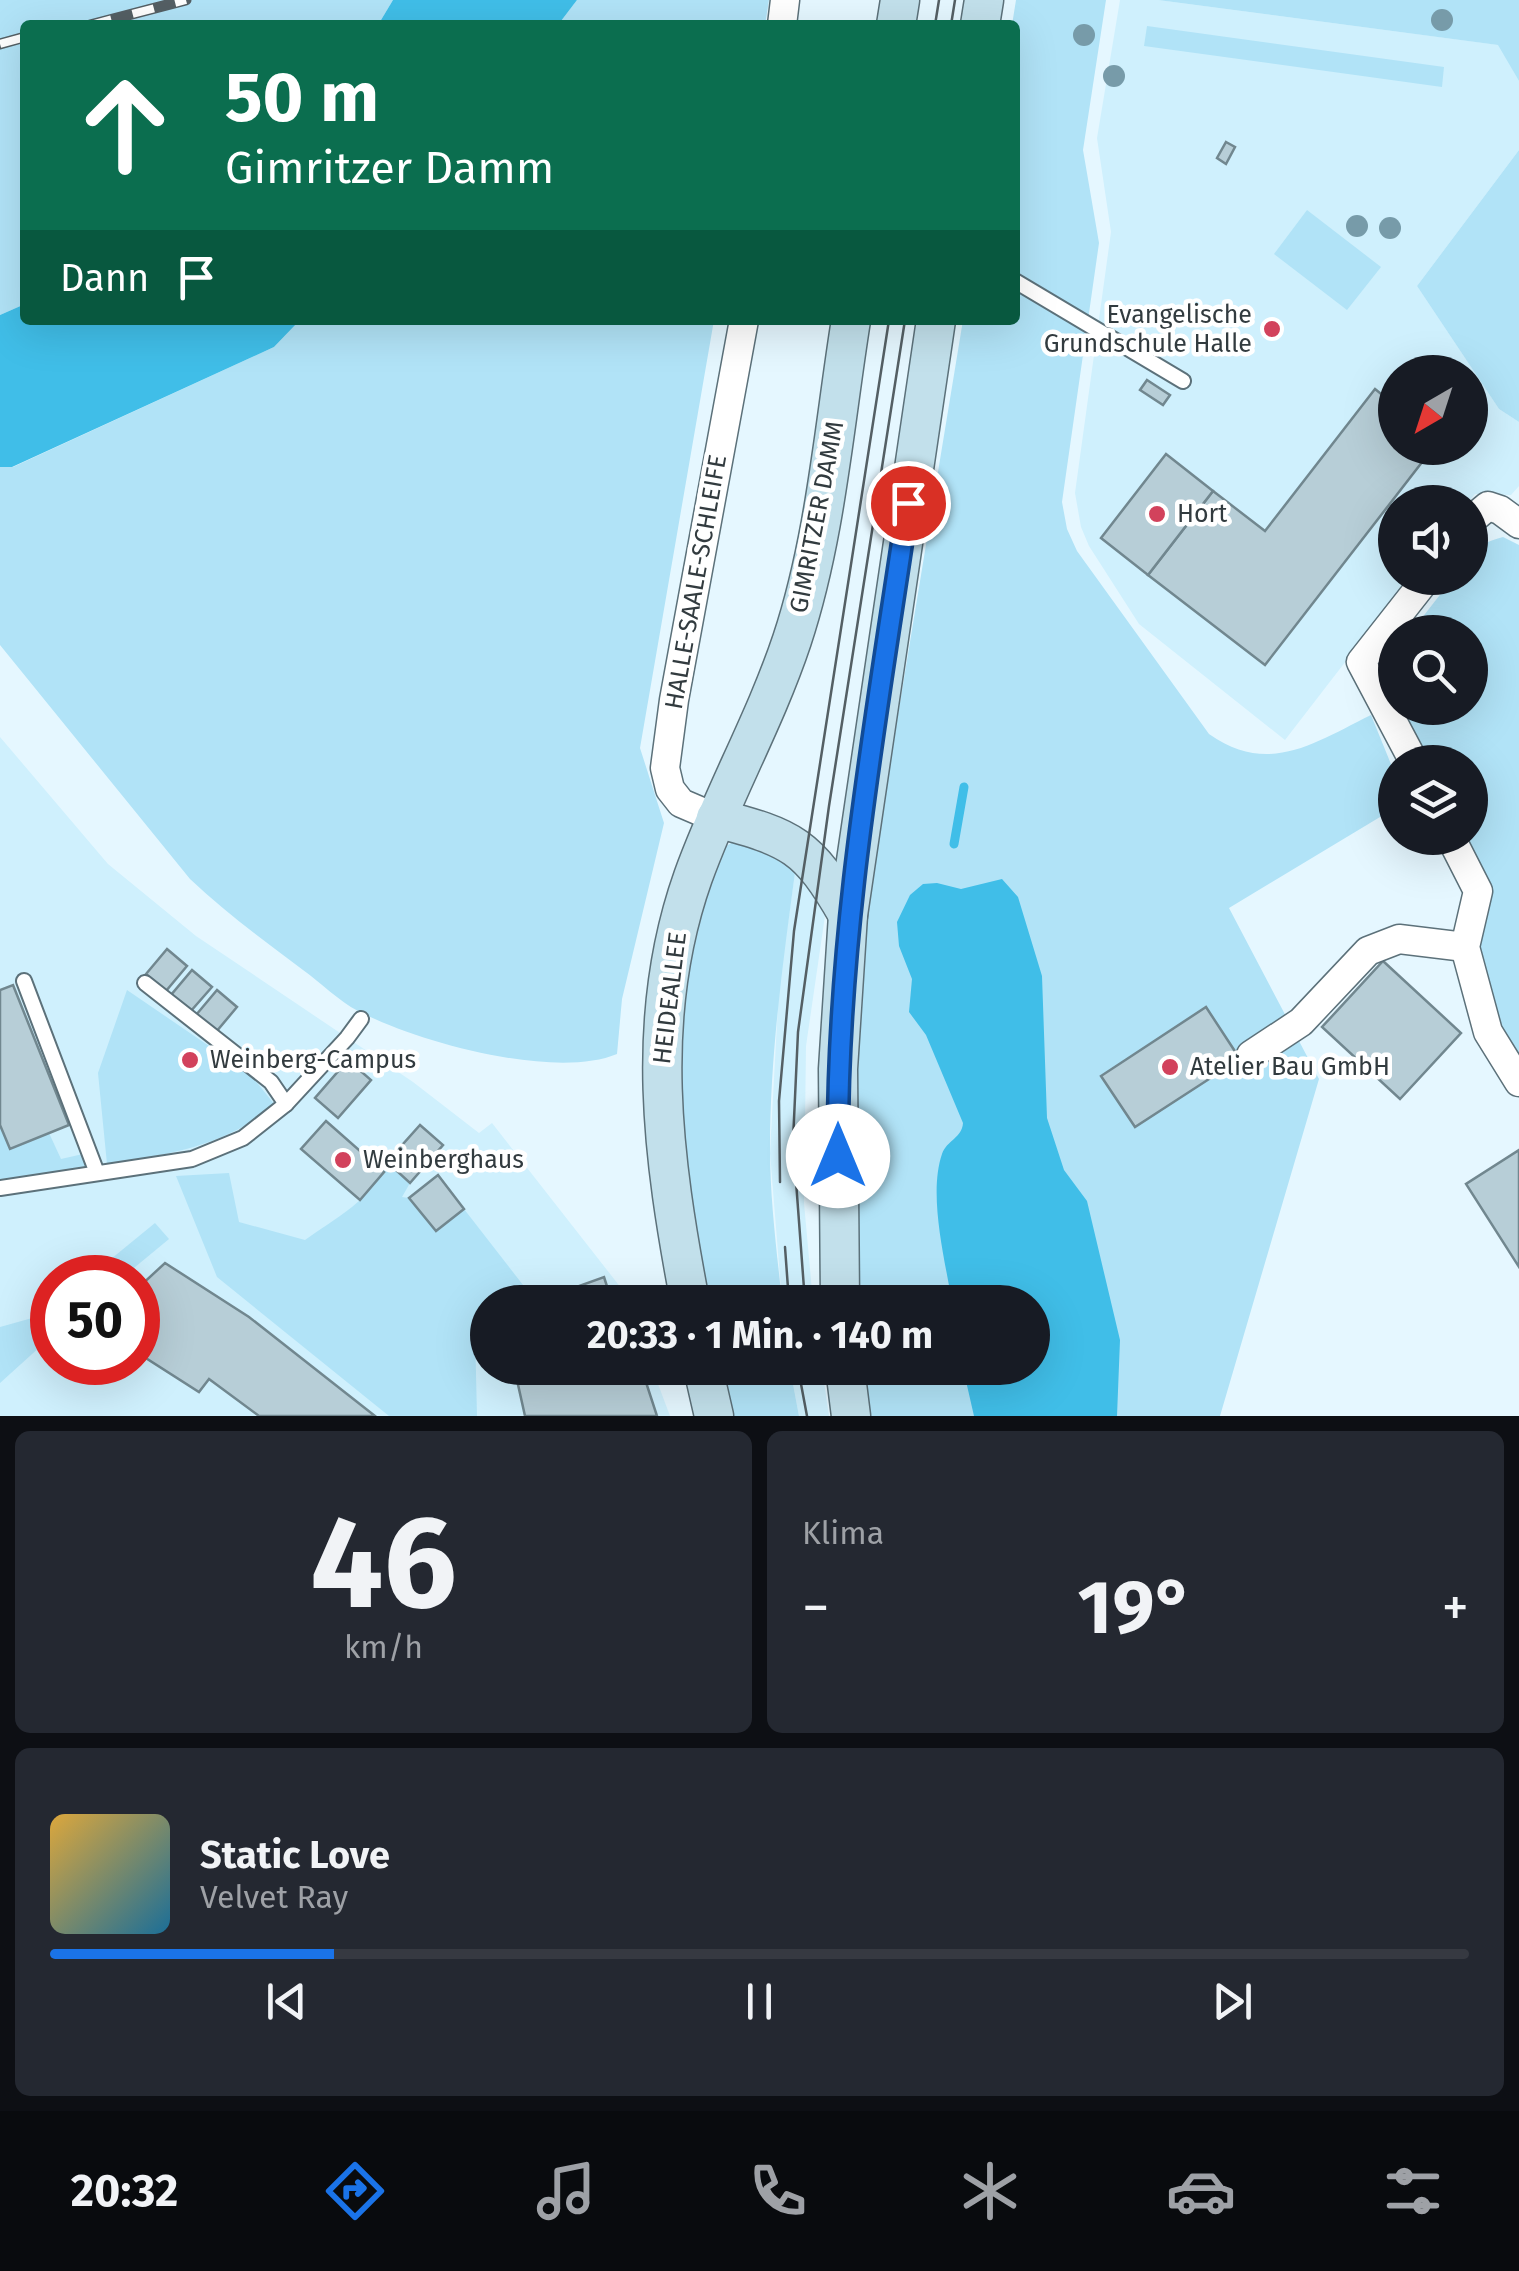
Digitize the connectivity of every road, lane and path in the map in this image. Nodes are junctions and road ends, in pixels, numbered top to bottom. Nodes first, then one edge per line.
1 (1020, 283) edge
2 (743, 325) edge
3 (850, 325) edge
4 (935, 325) edge
5 (1182, 381) dead end
6 (1488, 506) edge
7 (1519, 524) edge
8 (1414, 595) edge
9 (1405, 745) edge
10 (716, 818) junction
11 (1460, 855) edge
12 (848, 914) junction
13 (1465, 947) junction
14 (24, 981) dead end
15 (145, 983) dead end
16 (361, 1018) dead end
17 (1251, 1055) dead end
18 (1519, 1082) edge
19 (286, 1104) junction
20 (97, 1174) junction
21 (0, 1188) edge
22 (687, 1285) edge
23 (840, 1285) edge
24 (707, 1385) edge
25 (847, 1385) edge
26 (714, 1416) edge
27 (850, 1416) edge

1 - 5 lane
2 - 10 street, HALLE-SAALE-SCHLEIFE
3 - 10 main road, GIMRITZER DAMM
4 - 12 main road
6 - 7 street
8 - 9 street
10 - 12 main road
10 - 22 main road, HEIDEALLEE
11 - 13 street
12 - 23 main road
13 - 17 street
13 - 18 street
14 - 20 lane
15 - 19 lane
16 - 19 lane
19 - 20 lane
20 - 21 lane
24 - 26 main road
25 - 27 main road

